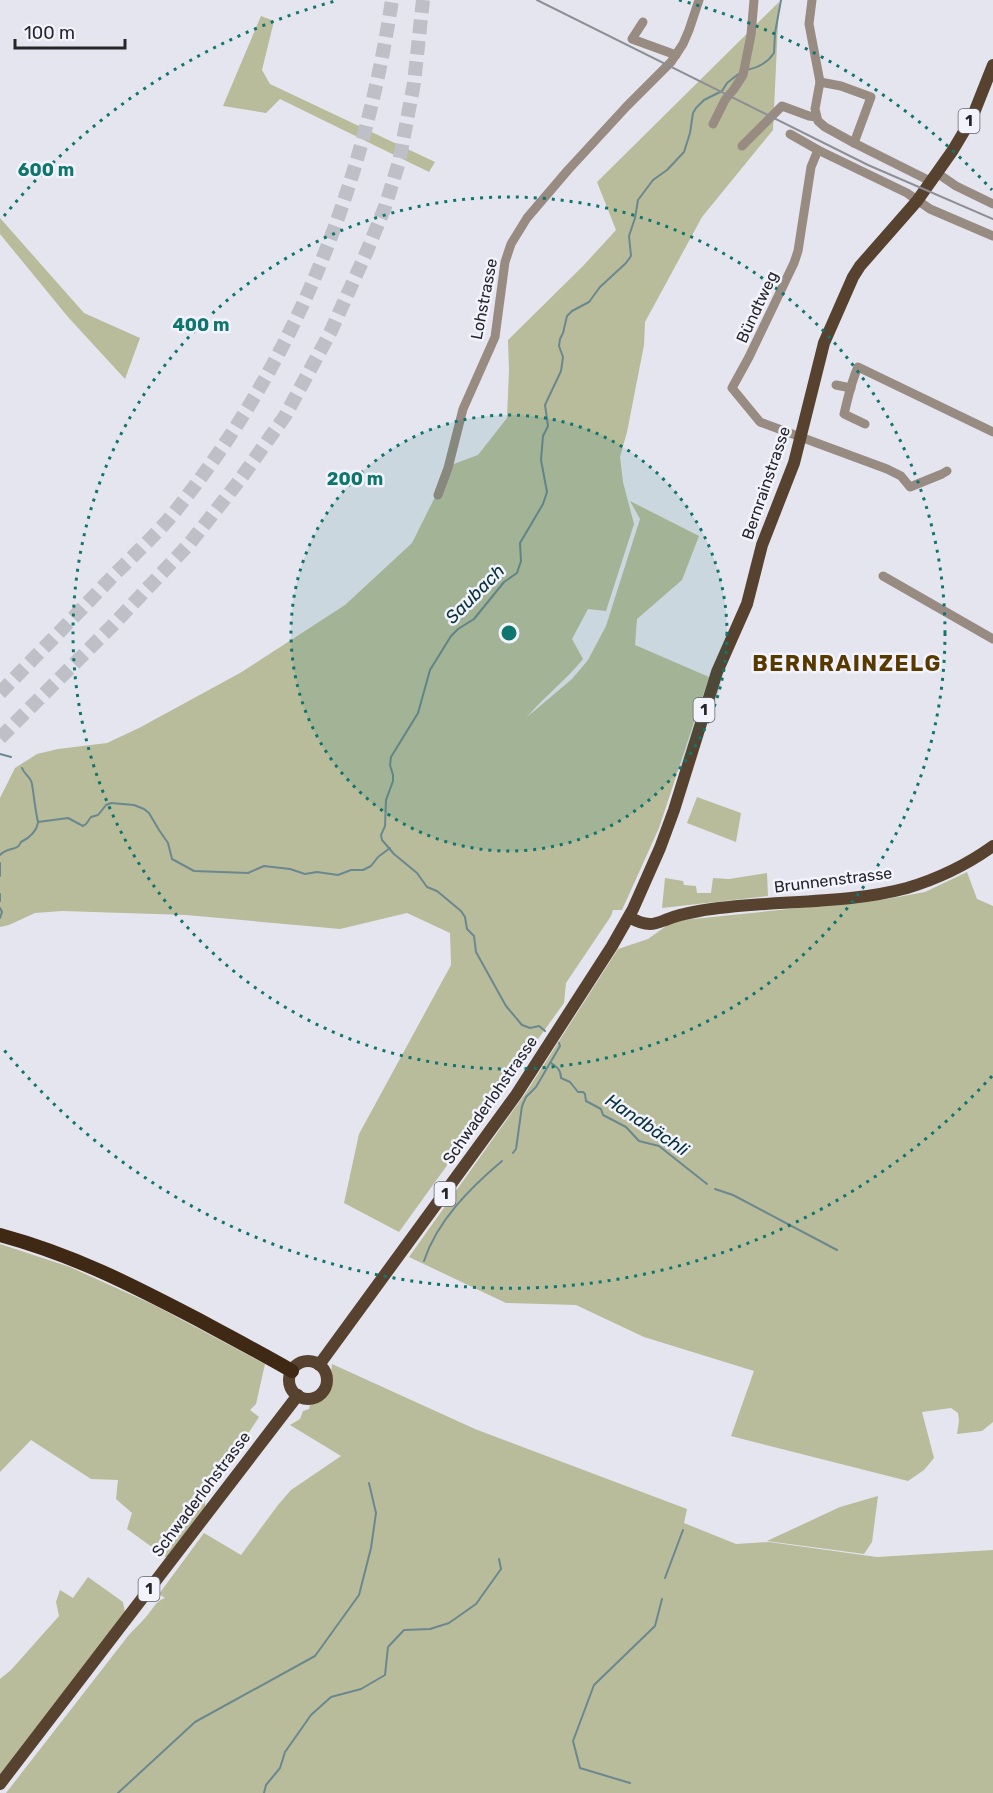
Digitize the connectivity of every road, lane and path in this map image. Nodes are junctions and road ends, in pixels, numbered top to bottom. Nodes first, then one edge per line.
1 (699, 0) edge
2 (754, 0) edge
3 (812, 0) edge
4 (643, 22) dead end
5 (676, 55) junction
6 (993, 65) edge
7 (820, 82) junction
8 (816, 117) junction
9 (714, 124) dead end
10 (790, 134) dead end
11 (854, 143) junction
12 (742, 146) dead end
13 (818, 150) junction
14 (934, 177) junction
15 (917, 201) junction
16 (993, 204) edge
17 (993, 236) edge
18 (836, 385) dead end
19 (851, 388) junction
20 (865, 424) dead end
21 (993, 432) edge
22 (800, 438) junction
23 (946, 471) dead end
24 (438, 495) dead end
25 (883, 576) dead end
26 (993, 639) edge
27 (993, 846) edge
28 (631, 913) junction
29 (617, 938) joint
30 (0, 1235) edge
31 (319, 1365) junction
32 (292, 1371) junction
33 (298, 1395) junction
34 (0, 1784) edge

1 - 5 street, Lohstrasse
2 - 9 street
3 - 7 street
4 - 5 street
5 - 24 street, Lohstrasse
6 - 14 main road, Bernrainstrasse / 1
7 - 8 street
7 - 11 street
8 - 11 street
8 - 12 street
10 - 13 street
11 - 14 street
13 - 15 street
13 - 22 street, Bündtweg
14 - 15 main road, Bernrainstrasse / 1
14 - 16 street
15 - 17 street
15 - 22 main road, Bernrainstrasse / 1
18 - 19 street
19 - 20 street
19 - 21 street
22 - 23 street
22 - 28 main road, Bernrainstrasse / 1
25 - 26 street
27 - 28 main road, Brunnenstrasse
28 - 29 main road, Bernrainstrasse / 1
29 - 31 main road, Schwaderlohstrasse / 1
30 - 32 highway
31 - 32 main road
31 - 33 main road
32 - 33 main road
33 - 34 main road, Schwaderlohstrasse / 1

